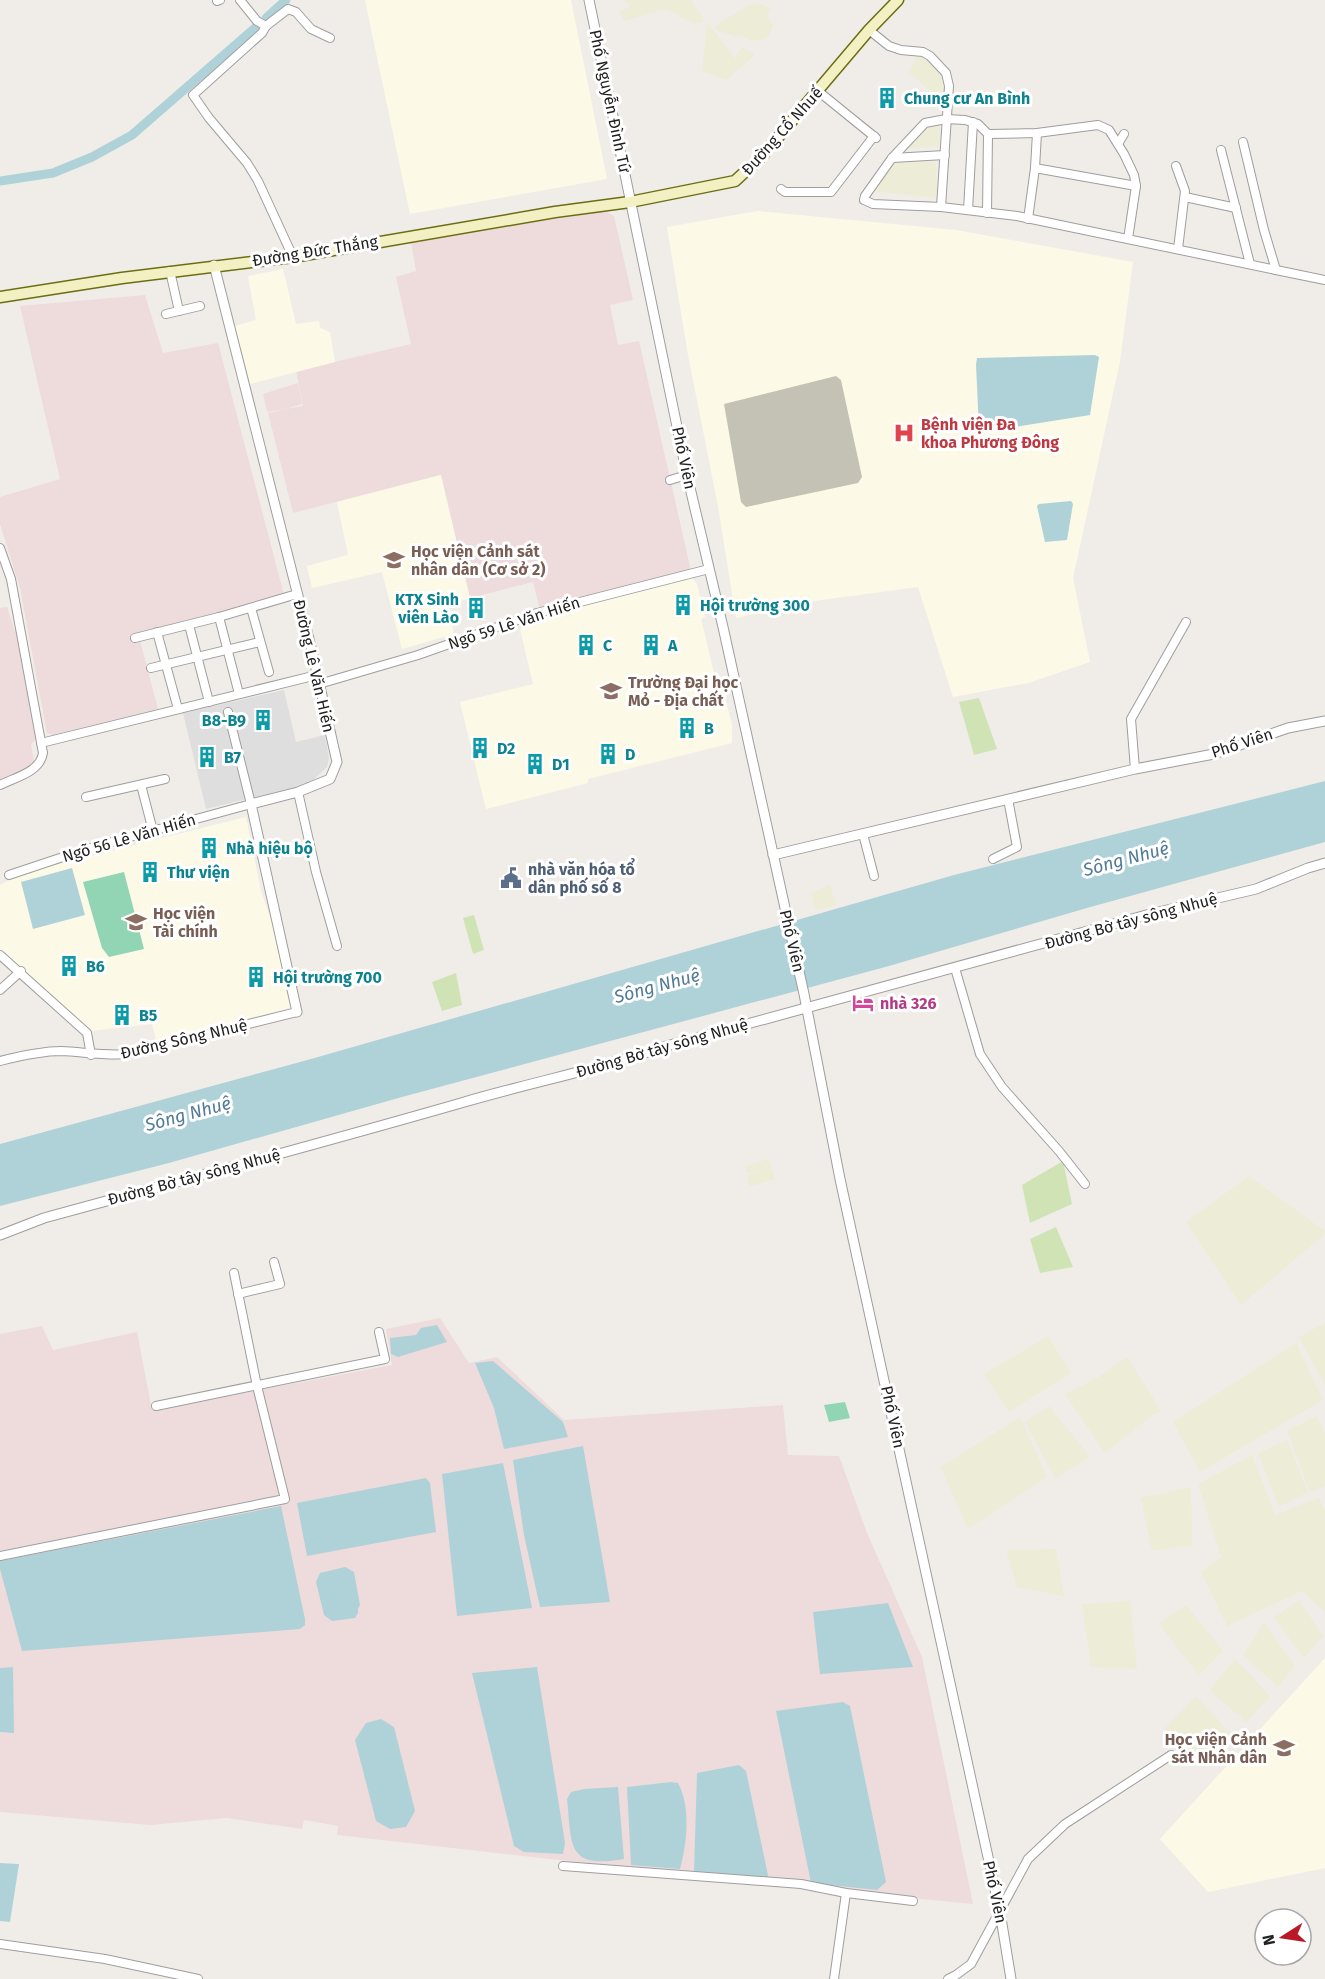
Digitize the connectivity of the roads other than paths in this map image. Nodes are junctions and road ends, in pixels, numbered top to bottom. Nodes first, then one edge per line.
1 (240, 0) edge
2 (589, 0) edge
3 (898, 0) edge
4 (266, 27) junction
5 (869, 30) junction
6 (330, 38) dead end
7 (818, 91) junction
8 (946, 119) junction
9 (974, 123) junction
10 (1037, 133) junction
11 (988, 134) junction
12 (1124, 134) dead end
13 (1243, 142) dead end
14 (1118, 144) junction
15 (1221, 150) dead end
16 (945, 155) junction
17 (892, 158) junction
18 (1176, 166) dead end
19 (1035, 168) junction
20 (1136, 186) junction
21 (781, 189) dead end
22 (1185, 197) junction
23 (630, 202) junction
24 (941, 207) junction
25 (1236, 208) junction
26 (968, 210) junction
27 (987, 213) junction
28 (1028, 219) junction
29 (1128, 239) junction
30 (1178, 249) junction
31 (293, 257) junction
32 (1250, 264) junction
33 (214, 265) junction
34 (1276, 270) junction
35 (170, 271) junction
36 (1325, 280) edge
37 (0, 297) edge
38 (200, 306) dead end
39 (179, 311) junction
40 (166, 314) dead end
41 (687, 475) junction
42 (670, 480) dead end
43 (0, 548) edge
44 (709, 568) junction
45 (297, 594) junction
46 (251, 608) junction
47 (219, 617) junction
48 (1186, 622) dead end
49 (189, 625) junction
50 (157, 632) junction
51 (135, 638) dead end
52 (260, 642) junction
53 (228, 649) junction
54 (198, 657) junction
55 (166, 664) junction
56 (151, 668) dead end
57 (269, 672) dead end
58 (318, 680) junction
59 (239, 694) junction
60 (209, 702) junction
61 (178, 709) junction
62 (228, 712) dead end
63 (1325, 721) edge
64 (42, 743) junction
65 (1135, 769) junction
66 (165, 779) dead end
67 (0, 785) edge
68 (141, 785) junction
69 (298, 792) junction
70 (86, 797) dead end
71 (1008, 799) junction
72 (250, 804) junction
73 (153, 831) junction
74 (863, 834) junction
75 (772, 855) junction
76 (993, 859) dead end
77 (1325, 863) edge
78 (9, 875) dead end
79 (874, 876) dead end
80 (337, 946) dead end
81 (0, 955) edge
82 (955, 968) junction
83 (21, 971) junction
84 (0, 990) edge
85 (806, 1009) junction
86 (297, 1012) joint
87 (91, 1054) junction
88 (0, 1061) edge
89 (1085, 1184) dead end
90 (0, 1235) edge
91 (274, 1262) dead end
92 (234, 1274) dead end
93 (238, 1293) junction
94 (379, 1332) dead end
95 (257, 1386) junction
96 (156, 1406) dead end
97 (0, 1556) edge
98 (1171, 1755) dead end
99 (563, 1866) dead end
100 (846, 1893) junction
101 (913, 1901) dead end
102 (1000, 1912) junction
103 (0, 1944) edge
104 (188, 1978) edge
105 (198, 1979) edge
106 (834, 1979) edge
107 (948, 1979) edge
108 (1011, 1979) edge

1 - 4 street
2 - 23 street, Phố Nguyễn Đình Tứ
3 - 5 main road, Đường Cổ Nhuế
4 - 6 street
4 - 31 street
5 - 7 main road, Đường Cổ Nhuế
5 - 8 street
7 - 21 street
7 - 23 main road, Đường Cổ Nhuế
8 - 9 street
8 - 16 street
8 - 17 street
9 - 11 street
9 - 26 street
10 - 11 street
10 - 14 street
10 - 19 street
11 - 27 street
12 - 14 street
13 - 34 street
14 - 20 street
15 - 25 street
16 - 17 street
16 - 24 street
17 - 24 street
18 - 22 street
19 - 20 street
19 - 28 street
20 - 29 street
22 - 25 street
22 - 30 street
23 - 31 main road, Đường Đức Thắng
23 - 41 street, Phố Viên
24 - 26 street
25 - 32 street
26 - 27 street
27 - 28 street
28 - 29 street
29 - 30 street
30 - 32 street
31 - 33 main road, Đường Đức Thắng
32 - 34 street
33 - 35 main road, Đường Đức Thắng
33 - 45 street, Đường Lê Văn Hiến
34 - 36 street
35 - 37 main road, Đường Đức Thắng
35 - 39 street
38 - 39 street
39 - 40 street
41 - 42 street
41 - 44 street, Phố Viên
43 - 64 street
44 - 58 street, Ngõ 59 Lê Văn Hiến
44 - 75 street, Phố Viên
45 - 46 street
45 - 58 street, Đường Lê Văn Hiến
46 - 47 street
46 - 52 street
47 - 49 street
47 - 53 street
48 - 65 street
49 - 50 street
49 - 54 street
50 - 51 street
50 - 55 street
52 - 53 street
52 - 57 street
53 - 54 street
53 - 59 street
54 - 55 street
54 - 60 street
55 - 56 street
55 - 61 street
58 - 59 street, Ngõ 59 Lê Văn Hiến
58 - 69 street, Đường Lê Văn Hiến
59 - 60 street, Ngõ 59 Lê Văn Hiến
60 - 61 street, Ngõ 59 Lê Văn Hiến
61 - 64 street, Ngõ 59 Lê Văn Hiến
62 - 72 street
63 - 65 street, Phố Viên
64 - 67 street
65 - 71 street, Phố Viên
66 - 68 street
68 - 70 street
68 - 73 street
69 - 72 street, Đường Lê Văn Hiến
69 - 80 street
71 - 74 street, Phố Viên
71 - 76 street
72 - 73 street, Ngõ 56 Lê Văn Hiến
72 - 86 street
73 - 78 street, Ngõ 56 Lê Văn Hiến
74 - 75 street, Phố Viên
74 - 79 street
75 - 85 street, Phố Viên
77 - 82 street, Đường Bờ tây sông Nhuệ
81 - 83 street
82 - 85 street, Đường Bờ tây sông Nhuệ
82 - 89 street
83 - 84 street
83 - 87 street
85 - 90 street, Đường Bờ tây sông Nhuệ
85 - 102 street, Phố Viên
86 - 87 street, Đường Sông Nhuệ
87 - 88 street, Đường Sông Nhuệ
91 - 93 street
92 - 93 street
93 - 95 street
94 - 95 street
95 - 96 street
95 - 97 street
98 - 102 street
99 - 100 street
100 - 101 street
100 - 106 street
102 - 107 street
102 - 108 street, Phố Viên
103 - 104 street
104 - 105 street

